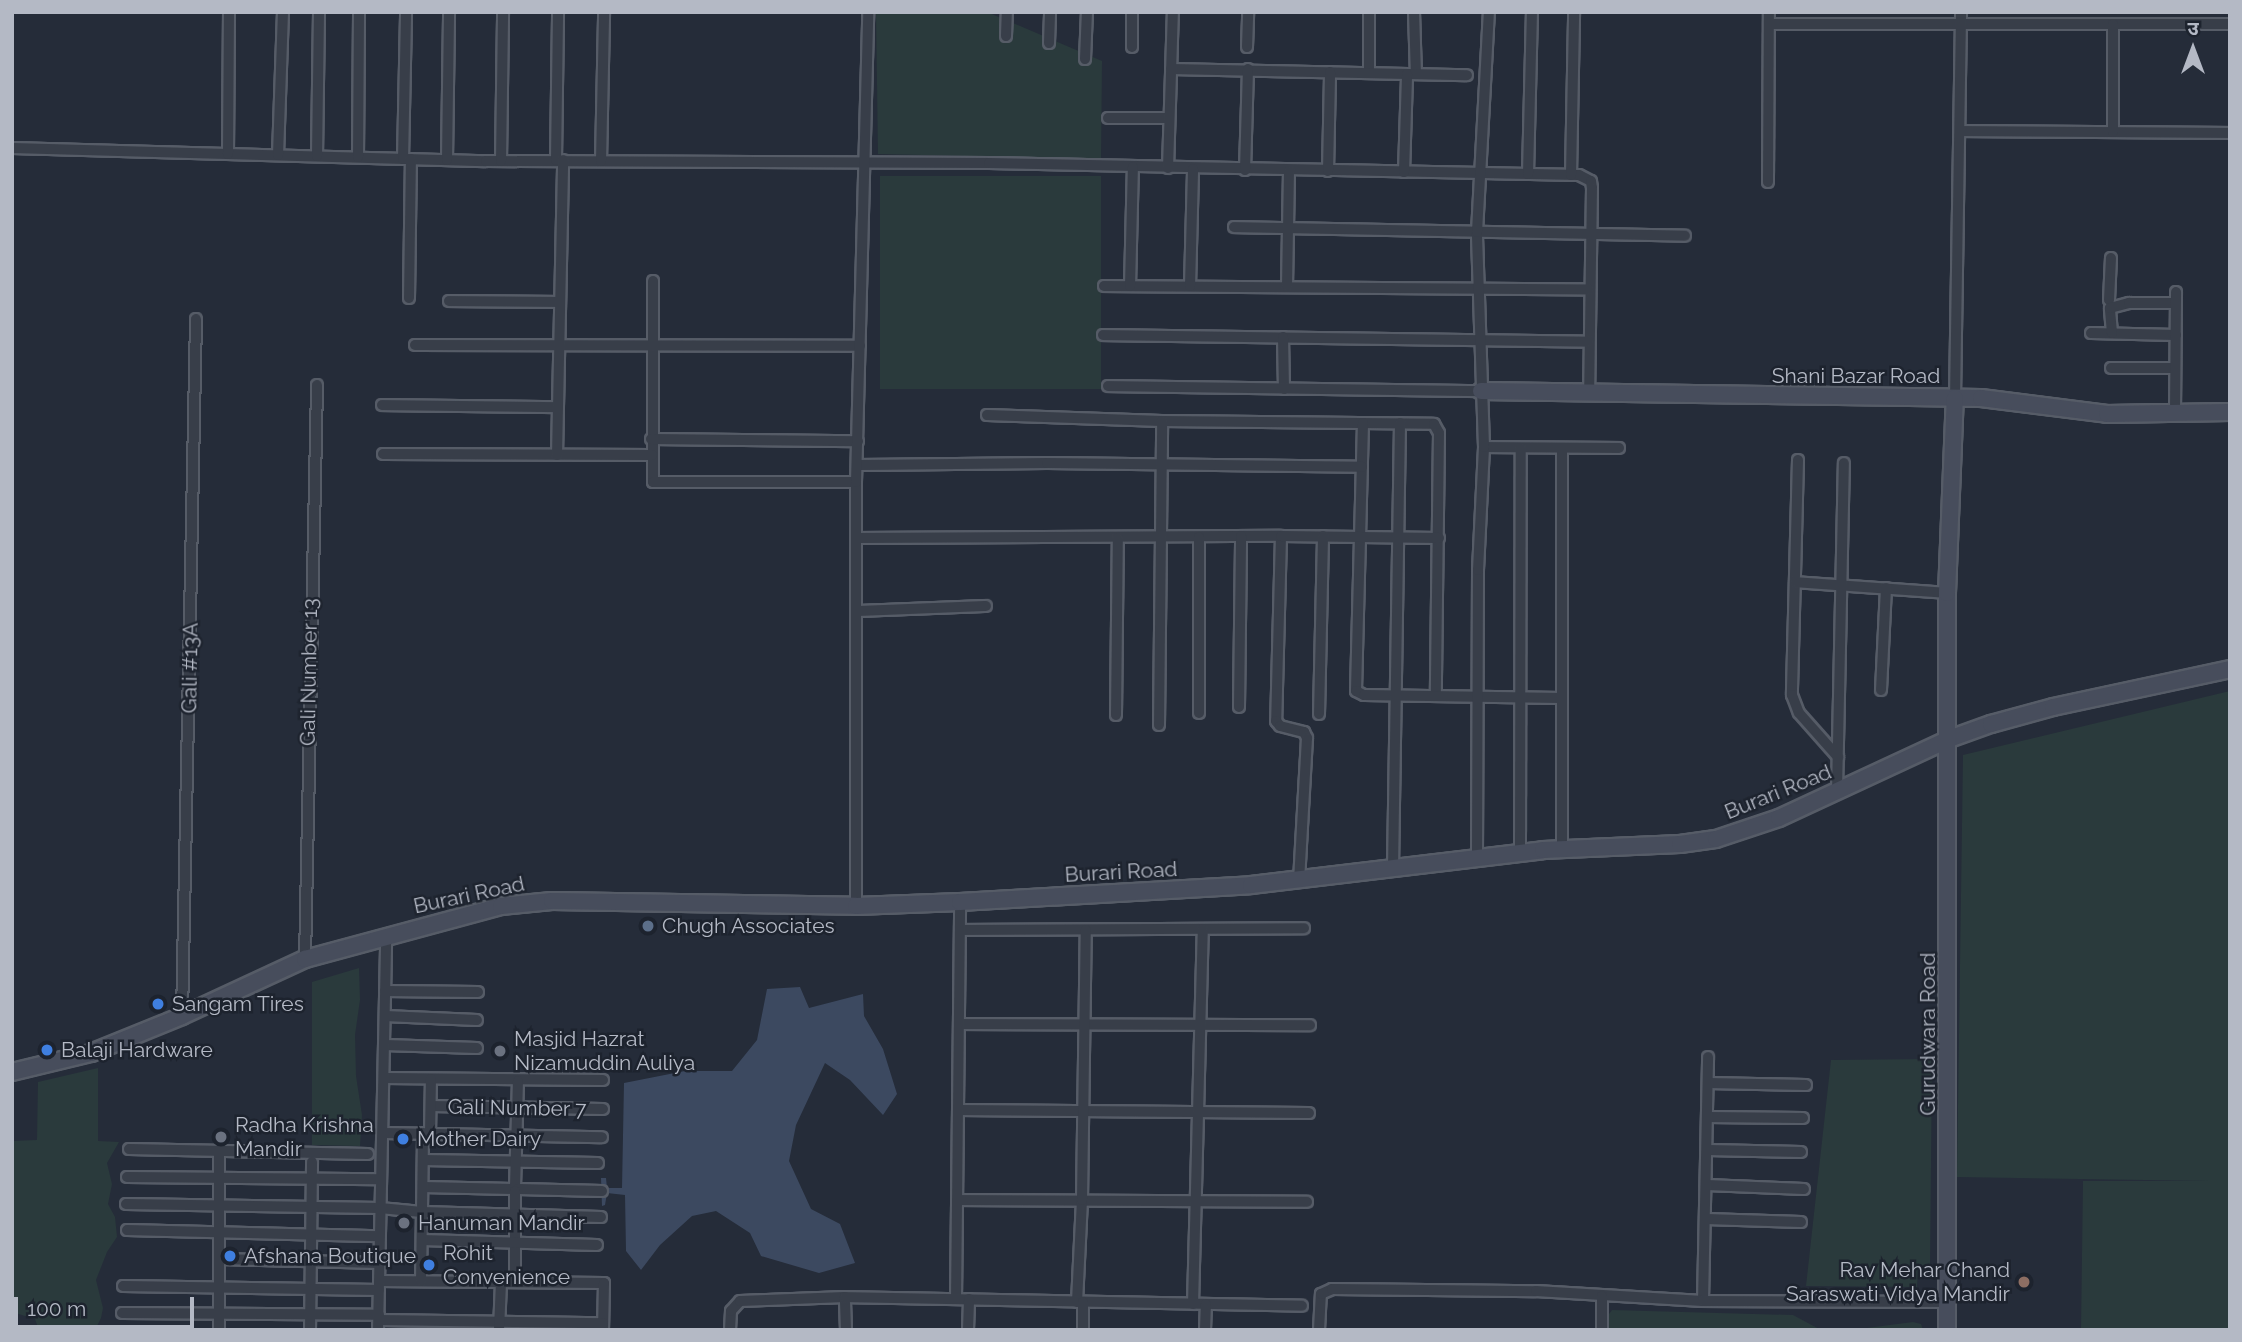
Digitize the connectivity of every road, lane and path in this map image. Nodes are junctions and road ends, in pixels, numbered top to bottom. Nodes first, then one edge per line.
1 (229, 12) edge
2 (283, 12) edge
3 (319, 12) edge
4 (359, 12) edge
5 (406, 12) edge
6 (449, 12) edge
7 (503, 12) edge
8 (558, 12) edge
9 (604, 12) edge
10 (868, 12) edge
11 (1007, 12) edge
12 (1050, 12) edge
13 (1087, 12) edge
14 (1132, 12) edge
15 (1173, 12) edge
16 (1248, 12) edge
17 (1369, 12) edge
18 (1414, 12) edge
19 (1489, 12) edge
20 (1532, 12) edge
21 (1574, 12) edge
22 (1769, 12) edge
23 (2206, 12) edge
24 (1961, 17) edge
25 (1769, 24) junction
26 (2113, 24) junction
27 (2206, 24) junction
28 (2230, 24) edge
29 (1006, 36) dead end
30 (1049, 43) dead end
31 (1132, 47) dead end
32 (1247, 47) dead end
33 (1085, 59) dead end
34 (1171, 69) junction
35 (1248, 69) junction
36 (1329, 72) junction
37 (1370, 73) junction
38 (1411, 74) junction
39 (1467, 75) dead end
40 (1108, 118) dead end
41 (1170, 118) junction
42 (1961, 131) junction
43 (2113, 132) junction
44 (2230, 133) edge
45 (12, 148) edge
46 (228, 153) junction
47 (278, 155) junction
48 (317, 156) junction
49 (358, 157) junction
50 (407, 159) junction
51 (447, 160) junction
52 (560, 160) junction
53 (601, 160) junction
54 (501, 161) junction
55 (865, 162) junction
56 (1133, 167) junction
57 (1168, 168) junction
58 (1193, 169) junction
59 (1245, 170) junction
60 (1289, 171) junction
61 (1328, 171) junction
62 (1404, 172) junction
63 (1482, 174) junction
64 (1528, 174) junction
65 (1571, 175) junction
66 (1768, 183) dead end
67 (1234, 227) dead end
68 (1288, 228) junction
69 (1477, 232) junction
70 (1591, 234) junction
71 (1685, 236) dead end
72 (2110, 258) dead end
73 (653, 281) dead end
74 (1104, 286) dead end
75 (1130, 286) junction
76 (1190, 286) junction
77 (1287, 286) junction
78 (1478, 288) junction
79 (1589, 289) junction
80 (409, 298) dead end
81 (2109, 300) dead end
82 (449, 301) dead end
83 (559, 302) junction
84 (196, 319) dead end
85 (2091, 333) dead end
86 (2112, 333) junction
87 (1103, 335) dead end
88 (2176, 335) junction
89 (1283, 337) junction
90 (1478, 342) junction
91 (1589, 342) junction
92 (415, 345) dead end
93 (559, 345) junction
94 (653, 346) junction
95 (860, 346) junction
96 (2111, 368) dead end
97 (2175, 368) junction
98 (317, 385) dead end
99 (1108, 386) dead end
100 (1284, 389) junction
101 (1481, 391) junction
102 (1589, 393) junction
103 (1955, 398) junction
104 (382, 405) dead end
105 (558, 407) junction
106 (2175, 412) junction
107 (2230, 412) edge
108 (986, 415) dead end
109 (1161, 421) junction
110 (1363, 423) junction
111 (1400, 423) junction
112 (652, 439) junction
113 (858, 441) junction
114 (1484, 447) junction
115 (1521, 447) junction
116 (1562, 448) junction
117 (1619, 448) dead end
118 (383, 454) dead end
119 (557, 454) junction
120 (652, 455) junction
121 (1798, 460) dead end
122 (1844, 463) dead end
123 (857, 465) junction
124 (1163, 466) junction
125 (1362, 467) junction
126 (856, 482) junction
127 (1241, 536) junction
128 (1281, 536) junction
129 (1323, 536) junction
130 (1359, 536) junction
131 (1160, 537) junction
132 (1199, 537) junction
133 (1398, 537) junction
134 (856, 538) junction
135 (1118, 538) junction
136 (1439, 538) junction
137 (1795, 582) junction
138 (1842, 584) junction
139 (1886, 588) junction
140 (1947, 593) junction
141 (986, 606) dead end
142 (857, 611) junction
143 (2230, 669) edge
144 (1881, 690) dead end
145 (1396, 695) junction
146 (1436, 696) junction
147 (1476, 697) junction
148 (1520, 698) junction
149 (1561, 698) junction
150 (1239, 707) dead end
151 (1199, 713) dead end
152 (1319, 714) dead end
153 (1116, 715) dead end
154 (1159, 725) dead end
155 (1949, 739) junction
156 (1838, 757) junction
157 (1837, 791) junction
158 (1562, 849) junction
159 (1520, 853) junction
160 (1477, 858) junction
161 (1393, 869) junction
162 (1299, 880) junction
163 (960, 902) junction
164 (856, 906) junction
165 (1304, 928) dead end
166 (1203, 929) junction
167 (960, 930) junction
168 (1086, 930) junction
169 (386, 936) junction
170 (304, 959) junction
171 (386, 991) junction
172 (478, 992) dead end
173 (182, 1016) junction
174 (385, 1016) junction
175 (477, 1020) dead end
176 (959, 1024) junction
177 (1084, 1024) junction
178 (1200, 1024) junction
179 (1310, 1025) dead end
180 (385, 1045) junction
181 (477, 1048) dead end
182 (1708, 1057) dead end
183 (12, 1072) edge
184 (385, 1077) junction
185 (431, 1079) junction
186 (603, 1080) dead end
187 (518, 1081) junction
188 (1708, 1083) junction
189 (1806, 1085) dead end
190 (431, 1107) junction
191 (517, 1108) junction
192 (603, 1110) dead end
193 (958, 1110) junction
194 (1083, 1111) junction
195 (1199, 1112) junction
196 (1309, 1114) dead end
197 (1708, 1117) junction
198 (1803, 1118) dead end
199 (384, 1133) junction
200 (426, 1134) junction
201 (516, 1135) junction
202 (602, 1137) dead end
203 (129, 1149) dead end
204 (219, 1150) junction
205 (1708, 1150) junction
206 (1801, 1152) dead end
207 (368, 1154) dead end
208 (423, 1160) junction
209 (516, 1161) junction
210 (312, 1162) dead end
211 (598, 1163) dead end
212 (127, 1177) dead end
213 (219, 1178) junction
214 (312, 1179) junction
215 (381, 1179) junction
216 (1707, 1185) junction
217 (423, 1187) junction
218 (515, 1189) junction
219 (1804, 1189) dead end
220 (602, 1191) dead end
221 (957, 1200) junction
222 (1082, 1200) junction
223 (1197, 1201) junction
224 (1307, 1202) dead end
225 (126, 1204) dead end
226 (218, 1206) junction
227 (312, 1208) junction
228 (380, 1208) junction
229 (422, 1212) junction
230 (515, 1215) junction
231 (601, 1217) dead end
232 (1706, 1219) junction
233 (1801, 1222) dead end
234 (127, 1230) dead end
235 (219, 1232) junction
236 (311, 1235) junction
237 (380, 1236) junction
238 (422, 1240) junction
239 (514, 1243) junction
240 (597, 1245) dead end
241 (220, 1259) junction
242 (311, 1262) junction
243 (380, 1263) junction
244 (421, 1281) junction
245 (501, 1282) junction
246 (515, 1282) junction
247 (379, 1285) junction
248 (127, 1286) dead end
249 (220, 1287) junction
250 (311, 1289) junction
251 (1602, 1296) junction
252 (845, 1297) junction
253 (956, 1299) junction
254 (969, 1299) junction
255 (1703, 1301) junction
256 (1080, 1302) junction
257 (1949, 1302) junction
258 (1192, 1304) junction
259 (1206, 1304) junction
260 (1302, 1306) dead end
261 (122, 1313) dead end
262 (219, 1314) junction
263 (311, 1315) junction
264 (379, 1322) edge
265 (499, 1326) edge
266 (603, 1326) edge
267 (219, 1330) edge
268 (310, 1330) edge
269 (730, 1330) edge
270 (846, 1330) edge
271 (968, 1330) edge
272 (1083, 1330) edge
273 (1205, 1330) edge
274 (1319, 1330) edge
275 (1602, 1330) edge
276 (1947, 1330) edge

1 - 46 street
2 - 47 street
3 - 48 street
4 - 49 street
5 - 50 street
6 - 51 street
7 - 54 street
8 - 52 street
9 - 53 street
10 - 55 street
11 - 29 street
12 - 30 street
13 - 33 street
14 - 31 street
15 - 34 street
16 - 32 street
17 - 37 street
18 - 38 street
19 - 63 street
20 - 64 street
21 - 65 street
22 - 25 street
23 - 27 street
24 - 25 street
24 - 26 street
24 - 42 street
25 - 66 street
26 - 27 street
26 - 43 street
27 - 28 street
34 - 35 street
34 - 41 street
35 - 36 street
35 - 59 street
36 - 37 street
36 - 61 street
37 - 38 street
38 - 39 street
38 - 62 street
40 - 41 street
41 - 57 street
42 - 43 street
42 - 103 street
43 - 44 street
45 - 46 street
46 - 47 street
47 - 48 street
48 - 49 street
49 - 50 street
50 - 51 street
50 - 80 street
51 - 54 street
52 - 53 street
52 - 54 street
52 - 83 street
53 - 55 street
55 - 56 street
55 - 95 street
56 - 57 street
56 - 75 street
57 - 58 street
58 - 59 street
58 - 76 street
59 - 60 street
60 - 61 street
60 - 68 street
61 - 62 street
62 - 63 street
63 - 64 street
63 - 69 street
64 - 65 street
65 - 70 street
67 - 68 street
68 - 69 street
68 - 77 street
69 - 70 street
69 - 78 street
70 - 71 street
70 - 79 street
72 - 81 street
73 - 94 street
74 - 75 street
75 - 76 street
76 - 77 street
77 - 78 street
78 - 79 street
78 - 90 street
79 - 91 street
82 - 83 street
83 - 93 street
84 - 173 street, Gali #13A
85 - 86 street
86 - 88 street
86 - 88 street
87 - 89 street
88 - 97 street
89 - 90 street
89 - 100 street
90 - 91 street
90 - 101 street
91 - 102 street
92 - 93 street
93 - 94 street
93 - 105 street
94 - 95 street
94 - 112 street
95 - 113 street
96 - 97 street
97 - 106 street
98 - 170 street, Gali Number 13
99 - 100 street
100 - 101 street
101 - 102 main road, Shani Bazar Road
101 - 114 street
102 - 103 main road, Shani Bazar Road
103 - 106 main road, Shani Bazar Road
103 - 140 main road, Gurudwara Road
104 - 105 street
105 - 119 street
106 - 107 main road, Shani Bazar Road
108 - 109 street
109 - 110 street
109 - 124 street
110 - 111 street
110 - 125 street
111 - 133 street
111 - 136 street
112 - 113 street
112 - 120 street
113 - 123 street
114 - 115 street
114 - 147 street
115 - 116 street
115 - 148 street
116 - 117 street
116 - 149 street
118 - 119 street
119 - 120 street
120 - 126 street
121 - 137 street
122 - 138 street
123 - 124 street
123 - 126 street
124 - 125 street
124 - 131 street
125 - 130 street
126 - 134 street
127 - 128 street
127 - 132 street
127 - 150 street
128 - 129 street
128 - 162 street
129 - 130 street
129 - 152 street
130 - 133 street
130 - 145 street
131 - 132 street
131 - 135 street
131 - 154 street
132 - 151 street
133 - 136 street
133 - 145 street
134 - 135 street
134 - 142 street
135 - 153 street
136 - 146 street
137 - 138 street
137 - 156 street
138 - 139 street
138 - 156 street
139 - 140 street
139 - 144 street
140 - 155 main road, Gurudwara Road
141 - 142 street
142 - 164 street
143 - 155 main road, Burari Road
145 - 146 street
145 - 161 street
146 - 147 street
147 - 148 street
147 - 160 street
148 - 149 street
148 - 159 street
149 - 158 street
155 - 157 main road, Burari Road
155 - 257 main road, Gurudwara Road
156 - 157 street
157 - 158 main road, Burari Road
158 - 159 main road, Burari Road
159 - 160 main road, Burari Road
160 - 161 main road, Burari Road
161 - 162 main road, Burari Road
162 - 163 main road, Burari Road
163 - 164 main road, Burari Road
163 - 167 street
164 - 169 main road, Burari Road
165 - 166 street
166 - 168 street
166 - 178 street
167 - 168 street
167 - 176 street
168 - 177 street
169 - 170 main road, Burari Road
169 - 171 street
170 - 173 main road, Burari Road
171 - 172 street
171 - 174 street
173 - 183 main road, Burari Road
174 - 175 street
174 - 180 street
176 - 177 street
176 - 193 street
177 - 178 street
177 - 194 street
178 - 179 street
178 - 195 street
180 - 181 street
180 - 184 street
182 - 188 street
184 - 185 street
184 - 199 street
185 - 187 street
185 - 190 street
186 - 187 street
187 - 191 street
188 - 189 street
188 - 197 street
190 - 191 street, Gali Number 7
190 - 200 street
191 - 192 street, Gali Number 7
191 - 201 street
193 - 194 street
193 - 221 street
194 - 195 street
194 - 222 street
195 - 196 street
195 - 223 street
197 - 198 street
197 - 205 street
199 - 200 street
199 - 215 street
200 - 201 street
200 - 208 street
201 - 202 street
201 - 209 street
203 - 204 street
204 - 207 street
204 - 213 street
205 - 206 street
205 - 216 street
208 - 209 street
208 - 217 street
209 - 211 street
209 - 218 street
210 - 214 street
212 - 213 street
213 - 214 street
213 - 226 street
214 - 215 street
214 - 227 street
215 - 228 street
216 - 219 street
216 - 232 street
217 - 218 street
217 - 229 street
218 - 220 street
218 - 230 street
221 - 222 street
221 - 253 street
222 - 223 street
222 - 256 street
223 - 224 street
223 - 258 street
225 - 226 street
226 - 227 street
226 - 235 street
227 - 228 street
227 - 236 street
228 - 229 street
228 - 237 street
229 - 230 street
229 - 238 street
230 - 231 street
230 - 239 street
232 - 233 street
232 - 255 street
234 - 235 street
235 - 236 street
235 - 241 street
236 - 237 street
236 - 242 street
237 - 243 street
238 - 239 street
238 - 244 street
239 - 240 street
239 - 246 street
241 - 242 street
241 - 249 street
242 - 243 street
242 - 250 street
243 - 247 street
244 - 245 street
244 - 247 street
245 - 246 street
245 - 265 street
246 - 266 street
247 - 250 street
247 - 264 street
248 - 249 street
249 - 250 street
249 - 262 street
250 - 263 street
251 - 255 street
251 - 274 street
251 - 275 street
252 - 253 street
252 - 269 street
252 - 270 street
253 - 254 street
254 - 256 street
254 - 271 street
255 - 257 street
256 - 258 street
256 - 272 street
257 - 276 main road, Gurudwara Road
258 - 259 street
259 - 260 street
259 - 273 street
261 - 262 street
262 - 263 street
262 - 267 street
263 - 264 street
263 - 268 street
264 - 265 street
265 - 266 street

